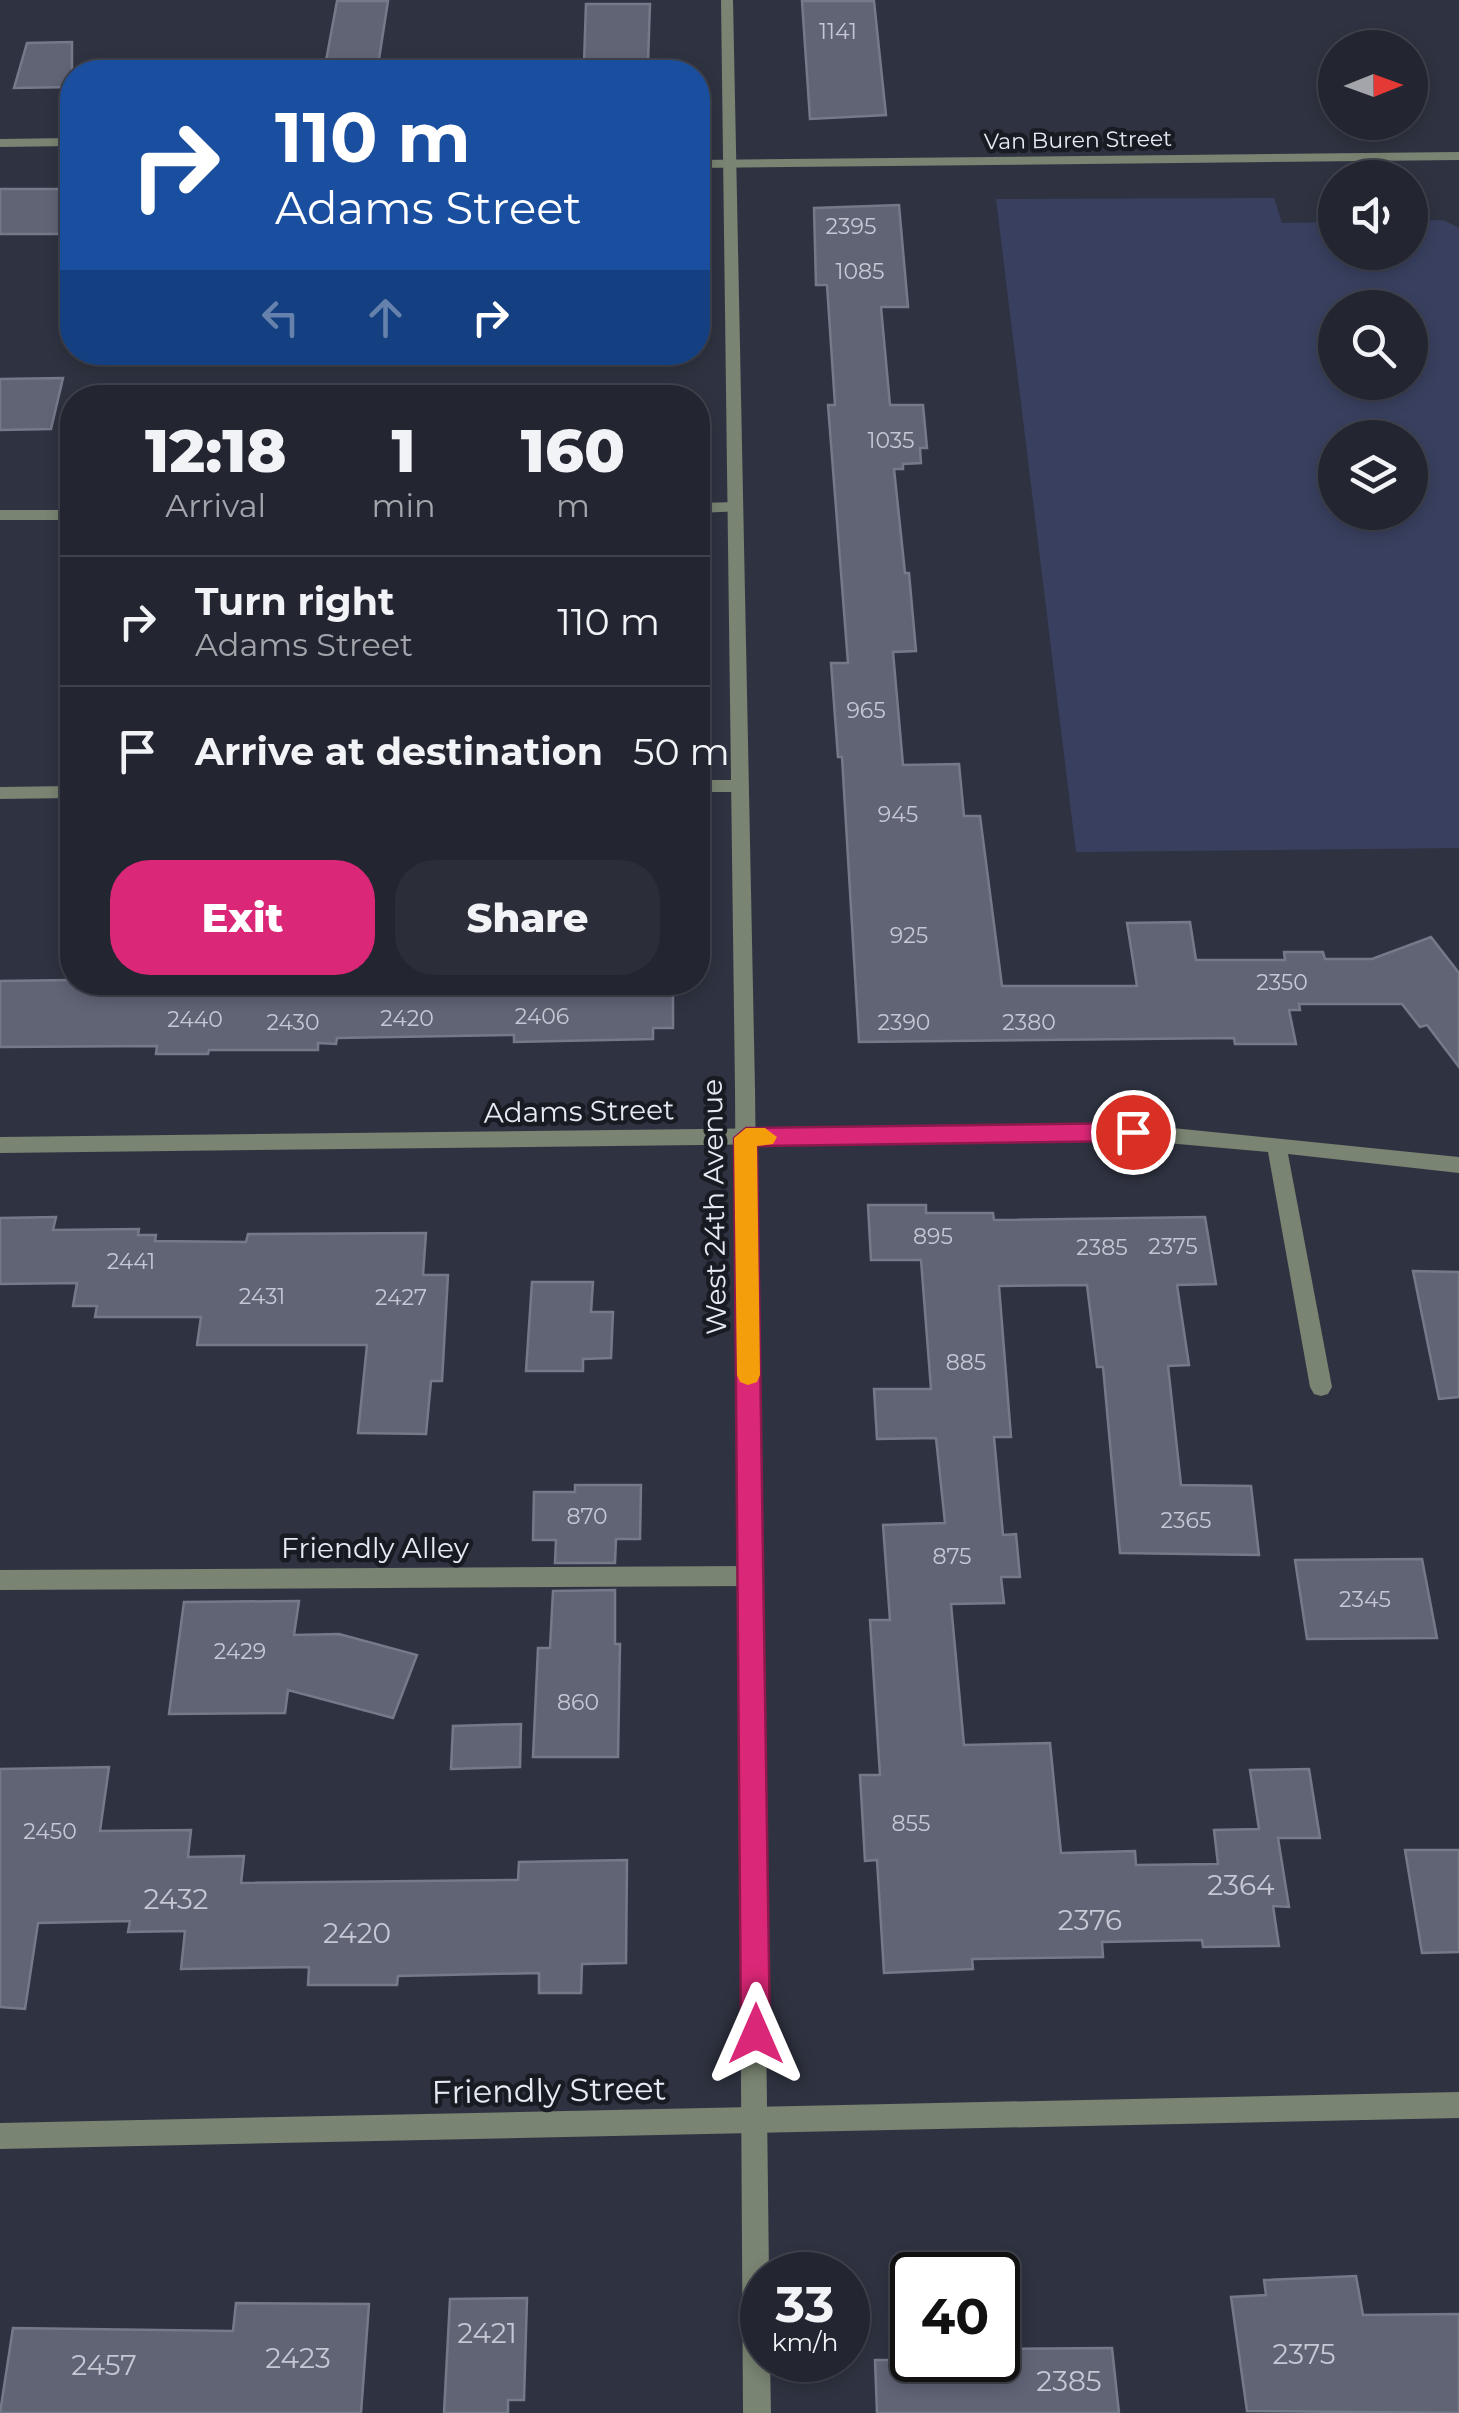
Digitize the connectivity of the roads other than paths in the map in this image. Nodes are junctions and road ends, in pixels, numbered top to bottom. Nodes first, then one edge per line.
1 (727, 0) edge
2 (0, 142) edge
3 (60, 142) edge
4 (1459, 156) edge
5 (731, 163) junction
6 (710, 164) edge
7 (737, 507) junction
8 (710, 508) edge
9 (60, 514) edge
10 (0, 515) edge
11 (710, 786) edge
12 (740, 786) junction
13 (60, 792) edge
14 (0, 793) edge
15 (746, 1138) junction
16 (0, 1145) edge
17 (1277, 1147) junction
18 (1459, 1165) edge
19 (1321, 1387) dead end
20 (751, 1576) junction
21 (0, 1580) edge
22 (1459, 2106) edge
23 (756, 2118) junction
24 (0, 2136) edge
25 (758, 2413) edge

1 - 5 street, West 24th Avenue
2 - 3 street
4 - 5 street, Van Buren Street
5 - 6 street, Van Buren Street
5 - 7 street, West 24th Avenue
7 - 8 street
7 - 12 street, West 24th Avenue
9 - 10 street
11 - 12 street
12 - 15 street, West 24th Avenue
13 - 14 street
15 - 16 street, Adams Street
15 - 17 street, Adams Street
15 - 20 street, West 24th Avenue
17 - 18 street, Adams Street
17 - 19 street
20 - 21 street, Friendly Alley
20 - 23 street, West 24th Avenue
22 - 23 street, Friendly Street
23 - 24 street, Friendly Street
23 - 25 street, West 24th Avenue

